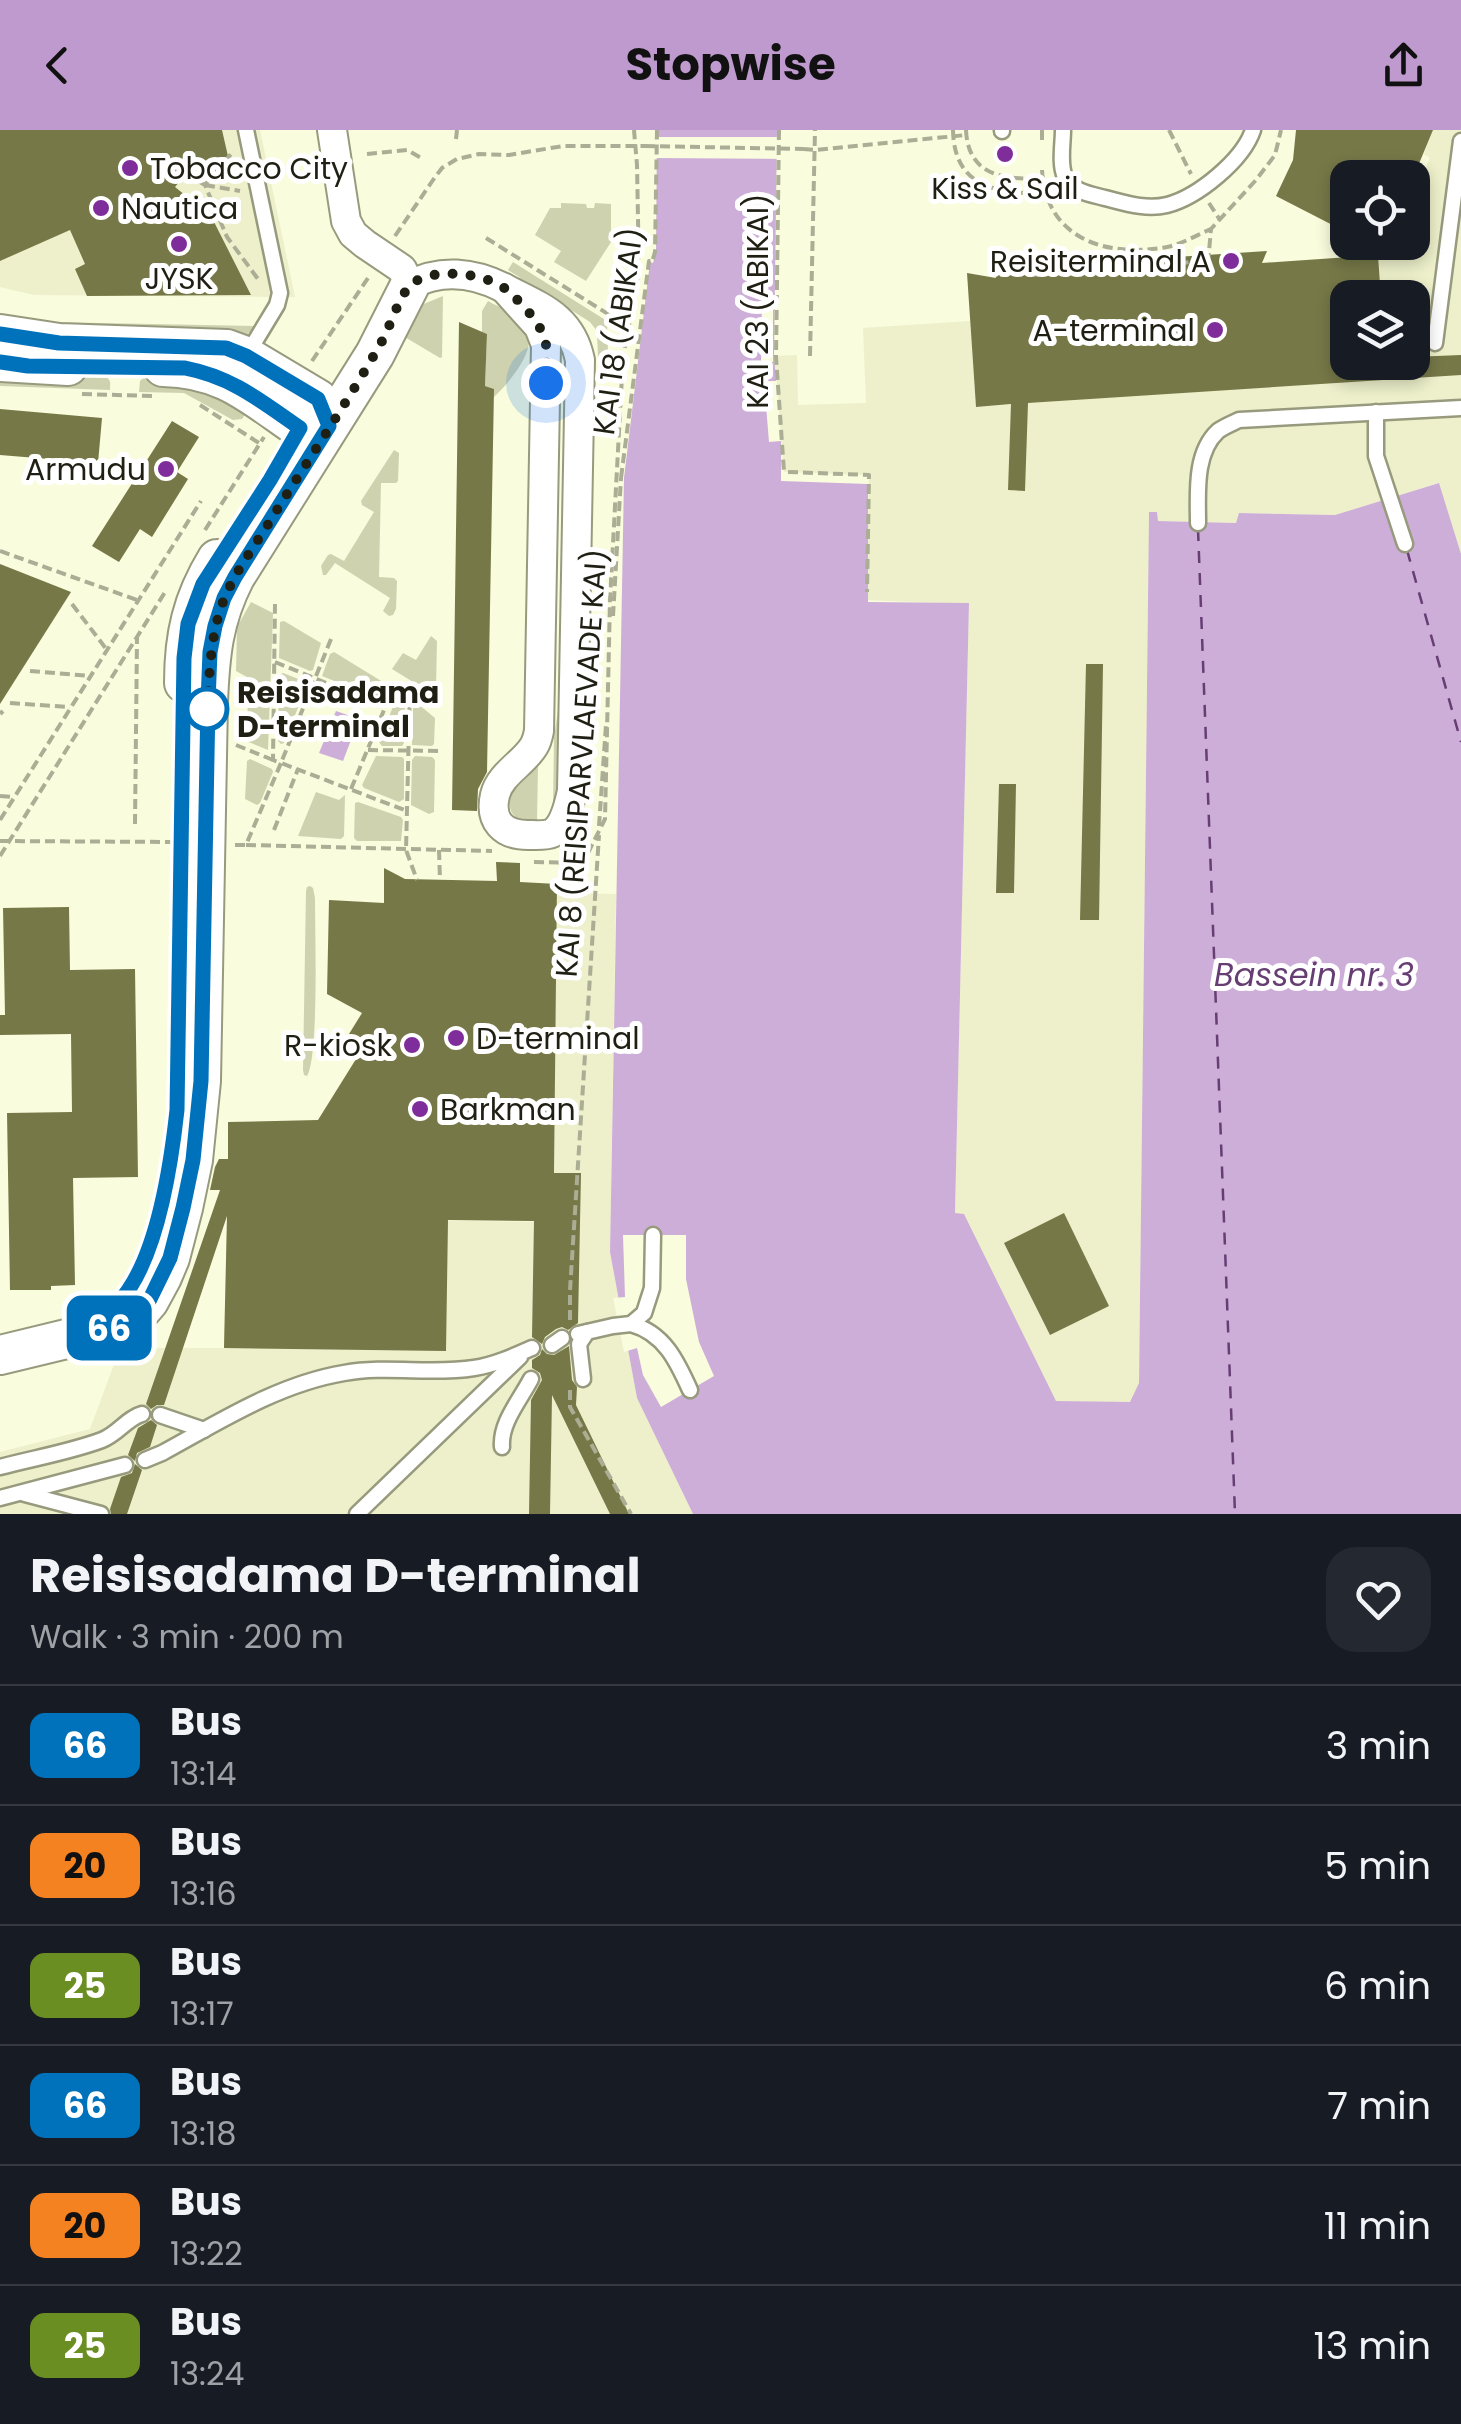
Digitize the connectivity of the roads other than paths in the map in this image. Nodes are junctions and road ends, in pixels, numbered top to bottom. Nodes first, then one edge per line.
1 (246, 130) edge
2 (332, 130) edge
3 (1063, 130) edge
4 (1253, 130) edge
5 (1461, 141) edge
6 (410, 285) junction
7 (504, 288) junction
8 (0, 334) edge
9 (1435, 343) dead end
10 (0, 362) edge
11 (244, 372) junction
12 (1460, 410) edge
13 (1376, 412) junction
14 (297, 416) junction
15 (264, 502) dead end
16 (1198, 523) dead end
17 (1406, 544) dead end
18 (254, 546) junction
19 (178, 1048) junction
20 (201, 1081) junction
21 (653, 1235) dead end
22 (632, 1324) junction
23 (74, 1336) junction
24 (0, 1355) edge
25 (531, 1379) dead end
26 (576, 1383) road end
27 (690, 1390) dead end
28 (142, 1414) dead end
29 (160, 1416) dead end
30 (204, 1430) junction
31 (502, 1447) dead end
32 (145, 1460) dead end
33 (125, 1466) dead end
34 (0, 1467) edge
35 (19, 1492) junction
36 (0, 1498) edge
37 (101, 1514) edge
38 (358, 1514) edge

1 - 11 lane
2 - 6 street
3 - 4 lane
5 - 9 lane
6 - 7 street
6 - 14 street
7 - 7 street
8 - 11 street
10 - 11 street
11 - 14 street
12 - 13 lane
13 - 16 lane
13 - 17 lane
14 - 18 street
14 - 19 street
15 - 18 lane
18 - 20 street
19 - 20 street
19 - 23 street
20 - 23 street
21 - 22 lane
22 - 26 lane
22 - 27 lane
23 - 24 street
25 - 31 lane
28 - 34 lane
29 - 30 lane
30 - 32 lane
30 - 38 lane
33 - 35 lane
35 - 36 lane
35 - 37 lane

